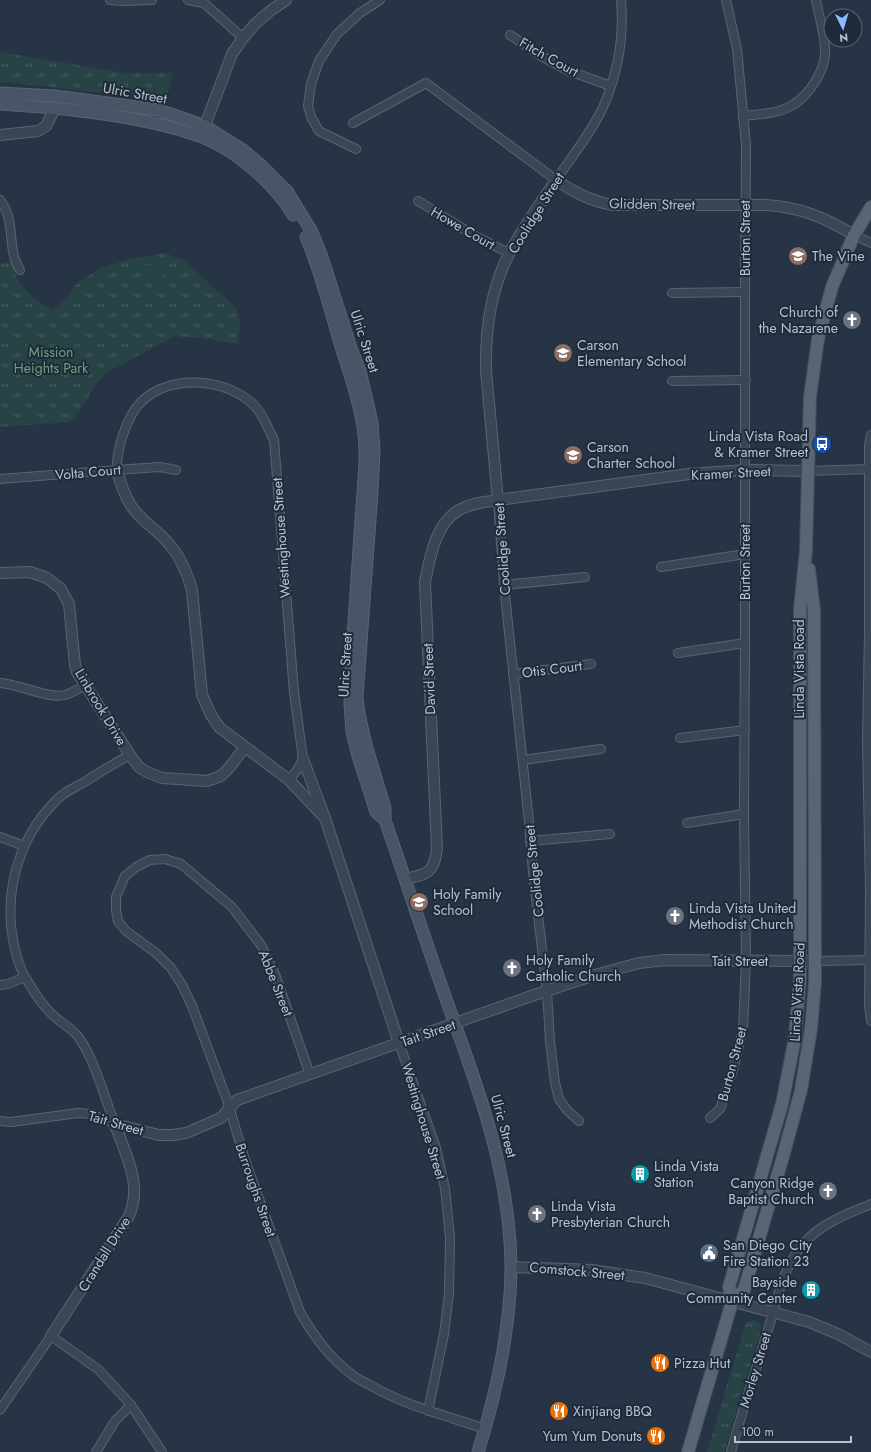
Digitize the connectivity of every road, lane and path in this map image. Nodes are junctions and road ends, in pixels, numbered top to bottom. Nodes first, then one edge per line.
1 (110, 0) edge
2 (152, 0) edge
3 (188, 0) edge
4 (286, 0) edge
5 (380, 0) edge
6 (622, 0) edge
7 (726, 0) edge
8 (816, 0) edge
9 (510, 35) dead end
10 (243, 38) junction
11 (611, 86) junction
12 (0, 93) edge
13 (41, 95) junction
14 (80, 99) junction
15 (0, 104) edge
16 (55, 108) junction
17 (743, 116) junction
18 (353, 123) dead end
19 (203, 131) junction
20 (0, 135) edge
21 (356, 149) dead end
22 (556, 180) junction
23 (0, 200) edge
24 (418, 201) dead end
25 (745, 205) junction
26 (871, 207) edge
27 (854, 235) junction
28 (871, 243) edge
29 (509, 253) junction
30 (20, 270) dead end
31 (745, 292) junction
32 (672, 293) dead end
33 (746, 380) junction
34 (672, 381) dead end
35 (871, 435) edge
36 (869, 469) junction
37 (117, 470) junction
38 (176, 470) dead end
39 (745, 470) junction
40 (808, 471) junction
41 (0, 479) edge
42 (498, 500) junction
43 (806, 550) junction
44 (745, 554) junction
45 (660, 567) dead end
46 (0, 573) edge
47 (585, 577) dead end
48 (504, 585) junction
49 (870, 632) edge
50 (745, 643) junction
51 (678, 653) dead end
52 (592, 664) dead end
53 (513, 674) junction
54 (0, 683) edge
55 (85, 685) junction
56 (745, 730) junction
57 (680, 738) dead end
58 (245, 747) junction
59 (601, 749) dead end
60 (130, 755) junction
61 (303, 760) junction
62 (523, 760) junction
63 (289, 780) junction
64 (870, 801) edge
65 (744, 814) junction
66 (325, 818) junction
67 (688, 823) dead end
68 (610, 834) dead end
69 (0, 837) edge
70 (530, 841) junction
71 (24, 846) junction
72 (125, 876) joint
73 (405, 879) junction
74 (870, 891) edge
75 (870, 960) edge
76 (746, 961) junction
77 (800, 961) junction
78 (815, 961) junction
79 (25, 977) junction
80 (0, 984) edge
81 (547, 991) junction
82 (871, 1021) edge
83 (456, 1024) junction
84 (400, 1043) junction
85 (310, 1075) junction
86 (229, 1108) junction
87 (710, 1118) dead end
88 (0, 1121) edge
89 (579, 1121) dead end
90 (115, 1124) junction
91 (871, 1204) edge
92 (511, 1267) junction
93 (732, 1302) junction
94 (772, 1312) junction
95 (51, 1336) junction
96 (871, 1352) edge
97 (130, 1405) junction
98 (0, 1410) edge
99 (428, 1411) junction
100 (485, 1429) junction
101 (96, 1452) edge
102 (162, 1452) edge
103 (478, 1452) edge
104 (688, 1452) edge
105 (731, 1452) edge

1 - 2 street
3 - 10 street
4 - 10 street
5 - 21 street
6 - 11 street, Coolidge Street
7 - 17 street, Burton Street
8 - 17 street
9 - 11 street, Fitch Court
10 - 19 street
11 - 22 street, Coolidge Street
12 - 13 main road, Ulric Street
13 - 14 main road, Ulric Street
13 - 16 main road
14 - 16 main road
14 - 19 main road, Ulric Street
15 - 16 main road, Ulric Street
16 - 19 main road, Ulric Street
16 - 20 street
17 - 25 street, Burton Street
18 - 22 street, Glidden Street
19 - 73 main road, Ulric Street
22 - 25 street, Glidden Street
22 - 29 street, Coolidge Street
23 - 30 street
24 - 29 street, Howe Court
25 - 27 street, Glidden Street
25 - 31 street, Burton Street
26 - 27 main road, Linda Vista Road
27 - 28 street, Glidden Street
27 - 40 main road, Linda Vista Road
29 - 42 street, Coolidge Street
31 - 32 street
31 - 33 street, Burton Street
33 - 34 street
33 - 39 street, Burton Street
35 - 36 street
36 - 40 street, Kramer Street
36 - 49 street
37 - 38 street, Volta Court
37 - 41 street, Volta Court
37 - 58 street
37 - 61 street, Westinghouse Street
39 - 40 street, Kramer Street
39 - 42 street, Kramer Street
39 - 44 street, Burton Street
40 - 43 main road, Linda Vista Road
42 - 48 street, Coolidge Street
42 - 73 street, David Street
43 - 77 main road, Linda Vista Road
43 - 78 main road, Linda Vista Road
44 - 45 street
44 - 50 street, Burton Street
46 - 55 street, Linbrook Drive
47 - 48 street
48 - 53 street, Coolidge Street
49 - 64 street
50 - 51 street
50 - 56 street, Burton Street
52 - 53 street, Otis Court
53 - 62 street, Coolidge Street
54 - 55 street
55 - 60 street, Linbrook Drive
56 - 57 street
56 - 65 street, Burton Street
58 - 60 street, Linbrook Drive
58 - 63 street
59 - 62 street
60 - 71 street, Crandall Drive
61 - 63 street
61 - 66 street, Westinghouse Street
62 - 70 street, Coolidge Street
63 - 66 street
64 - 74 street
65 - 67 street
65 - 76 street, Burton Street
66 - 84 street, Westinghouse Street
68 - 70 street
69 - 71 street
70 - 81 street, Coolidge Street
71 - 79 street, Crandall Drive
72 - 85 street, Abbe Street
72 - 86 street, Burroughs Street
73 - 83 main road, Ulric Street
74 - 75 street
75 - 78 street, Tait Street
75 - 82 street
76 - 77 street, Tait Street
76 - 81 street, Tait Street
76 - 87 street, Burton Street
77 - 78 street, Tait Street
77 - 93 main road, Linda Vista Road
78 - 93 main road, Linda Vista Road
79 - 80 street
79 - 90 street, Crandall Drive
81 - 83 street, Tait Street
81 - 89 street, Coolidge Street
83 - 84 street, Tait Street
83 - 92 main road, Ulric Street
84 - 85 street, Tait Street
84 - 99 street, Westinghouse Street
85 - 86 street, Tait Street
86 - 90 street, Tait Street
86 - 99 street, Burroughs Street
88 - 90 street, Tait Street
90 - 95 street, Crandall Drive
91 - 94 street, Morley Street
92 - 93 street, Comstock Street
92 - 100 main road, Ulric Street
93 - 94 street, Comstock Street
93 - 104 main road, Linda Vista Road
94 - 96 street, Comstock Street
94 - 105 street, Morley Street
95 - 97 street
95 - 98 street, Crandall Drive
97 - 101 street
97 - 102 street
99 - 100 street, Burroughs Street
100 - 103 main road, Ulric Street

